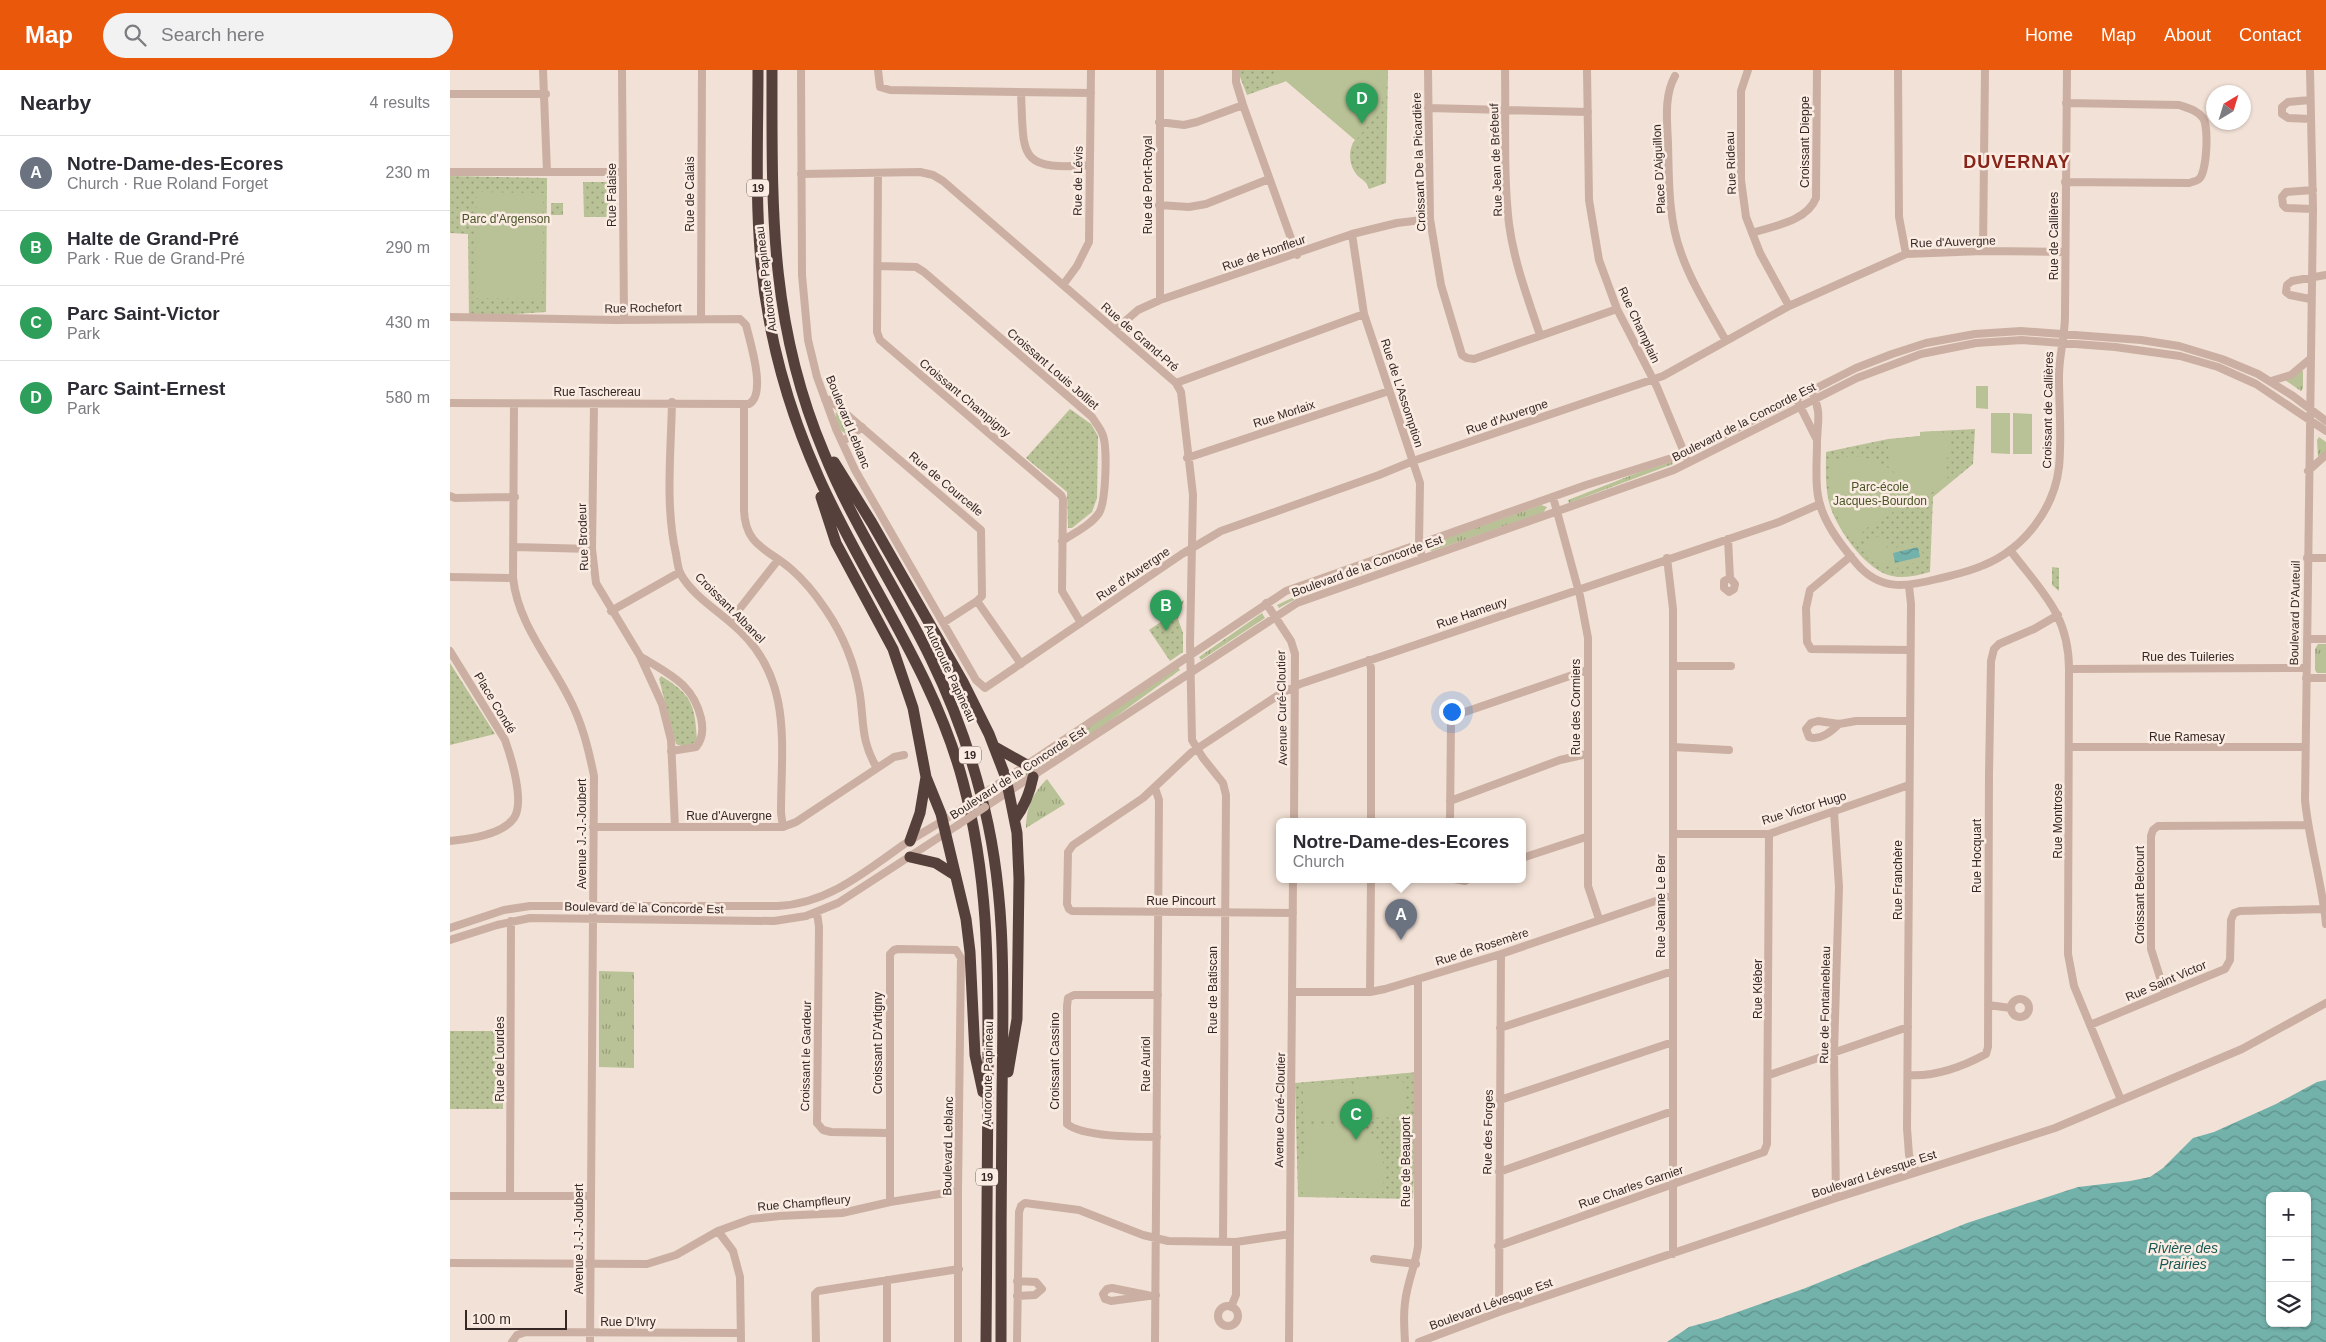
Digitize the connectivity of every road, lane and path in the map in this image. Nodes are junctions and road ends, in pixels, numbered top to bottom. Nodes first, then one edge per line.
1 (543, 70) edge
2 (622, 70) edge
3 (702, 70) edge
4 (758, 70) edge
5 (772, 70) edge
6 (801, 70) edge
7 (878, 70) edge
8 (1091, 70) edge
9 (1160, 70) edge
10 (1236, 70) edge
11 (1428, 70) edge
12 (1505, 70) edge
13 (1587, 70) edge
14 (1748, 70) edge
15 (1817, 70) edge
16 (1898, 70) edge
17 (1985, 70) edge
18 (2067, 70) edge
19 (2310, 70) edge
20 (1675, 76) dead end
21 (1021, 93) junction
22 (1091, 93) junction
23 (450, 94) edge
24 (546, 94) junction
25 (2310, 100) junction
26 (2066, 103) junction
27 (1243, 105) junction
28 (1428, 108) junction
29 (1506, 111) junction
30 (1588, 112) junction
31 (2311, 119) junction
32 (1159, 122) junction
33 (1090, 165) junction
34 (450, 172) edge
35 (547, 172) junction
36 (623, 172) junction
37 (878, 173) junction
38 (801, 174) junction
39 (1269, 179) junction
40 (2065, 182) junction
41 (2312, 190) junction
42 (1160, 205) junction
43 (2312, 209) junction
44 (1430, 219) junction
45 (1752, 233) junction
46 (1352, 234) junction
47 (1983, 251) junction
48 (2065, 252) junction
49 (1906, 254) junction
50 (1297, 255) junction
51 (878, 266) junction
52 (2326, 275) edge
53 (2310, 277) junction
54 (1063, 285) junction
55 (2310, 299) junction
56 (1160, 300) junction
57 (1789, 306) junction
58 (1618, 310) junction
59 (1364, 314) junction
60 (450, 317) edge
61 (701, 319) junction
62 (624, 320) junction
63 (1115, 330) junction
64 (2063, 333) junction
65 (1540, 335) junction
66 (1726, 341) junction
67 (2061, 342) junction
68 (2310, 359) junction
69 (1653, 379) junction
70 (2270, 381) junction
71 (1176, 383) junction
72 (1389, 391) junction
73 (1811, 391) junction
74 (1796, 398) junction
75 (825, 399) junction
76 (1815, 399) junction
77 (672, 402) junction
78 (450, 403) edge
79 (514, 404) junction
80 (594, 404) junction
81 (744, 404) junction
82 (1801, 406) junction
83 (2310, 408) junction
84 (2309, 419) junction
85 (2326, 420) edge
86 (862, 427) junction
87 (815, 432) junction
88 (2326, 432) edge
89 (802, 438) junction
90 (1817, 440) junction
91 (842, 442) junction
92 (1684, 453) junction
93 (2326, 455) edge
94 (1187, 458) junction
95 (1413, 461) junction
96 (1688, 464) junction
97 (2308, 471) junction
98 (450, 496) edge
99 (1553, 497) junction
100 (515, 498) junction
101 (1820, 504) junction
102 (1558, 512) junction
103 (1728, 539) junction
104 (1062, 541) junction
105 (1420, 543) junction
106 (514, 547) junction
107 (1192, 547) junction
108 (592, 549) junction
109 (2010, 550) junction
110 (1851, 556) junction
111 (1422, 558) junction
112 (1668, 558) junction
113 (2307, 558) junction
114 (2326, 558) edge
115 (778, 560) junction
116 (680, 572) junction
117 (450, 578) edge
118 (513, 578) junction
119 (1730, 578) dead end
120 (1909, 586) junction
121 (1578, 588) junction
122 (978, 601) junction
123 (1266, 603) junction
124 (612, 611) junction
125 (2058, 615) junction
126 (1275, 616) junction
127 (730, 621) junction
128 (943, 623) junction
129 (1081, 623) junction
130 (2307, 639) junction
131 (2326, 639) edge
132 (1909, 650) junction
133 (450, 651) edge
134 (1191, 654) junction
135 (640, 656) junction
136 (1369, 660) junction
137 (1021, 664) junction
138 (1673, 666) junction
139 (1731, 666) dead end
140 (2306, 668) junction
141 (2069, 669) junction
142 (1588, 670) junction
143 (1191, 671) junction
144 (2306, 678) junction
145 (2326, 678) edge
146 (1295, 686) junction
147 (984, 688) joint
148 (1909, 721) junction
149 (1839, 724) dead end
150 (994, 747) junction
151 (2069, 747) junction
152 (2305, 747) junction
153 (1673, 748) junction
154 (1196, 749) junction
155 (1729, 750) dead end
156 (671, 751) junction
157 (1587, 754) junction
158 (904, 755) dead end
159 (1027, 765) junction
160 (877, 768) junction
161 (926, 777) junction
162 (1006, 778) junction
163 (1033, 778) junction
164 (1909, 785) junction
165 (1155, 788) junction
166 (1009, 792) junction
167 (1450, 801) junction
168 (1834, 812) junction
169 (1294, 818) edge
170 (1371, 818) edge
171 (1450, 818) edge
172 (1015, 819) junction
173 (942, 821) junction
174 (2307, 825) junction
175 (593, 826) junction
176 (675, 827) junction
177 (783, 827) junction
178 (945, 834) junction
179 (1673, 834) junction
180 (1769, 834) junction
181 (1586, 837) junction
182 (450, 841) edge
183 (910, 841) junction
184 (910, 857) junction
185 (1526, 857) edge
186 (2322, 872) edge
187 (955, 875) junction
188 (1294, 883) edge
189 (1371, 883) edge
190 (1673, 895) junction
191 (592, 906) junction
192 (2324, 908) junction
193 (1069, 909) joint
194 (1159, 912) junction
195 (1225, 912) junction
196 (817, 913) junction
197 (1293, 913) junction
198 (592, 918) junction
199 (1599, 919) junction
200 (511, 922) junction
201 (2326, 924) edge
202 (450, 928) edge
203 (450, 940) edge
204 (958, 951) joint
205 (1501, 954) junction
206 (1673, 970) junction
207 (1418, 979) junction
208 (1293, 992) junction
209 (1370, 992) junction
210 (2165, 993) junction
211 (1158, 995) junction
212 (2326, 1003) edge
213 (1988, 1005) junction
214 (2011, 1008) dead end
215 (2090, 1026) junction
216 (1908, 1027) junction
217 (1500, 1028) junction
218 (1673, 1042) junction
219 (1834, 1052) junction
220 (1769, 1075) junction
221 (1908, 1075) junction
222 (1500, 1100) junction
223 (2121, 1100) junction
224 (1002, 1111) junction
225 (988, 1112) junction
226 (1673, 1112) junction
227 (888, 1132) junction
228 (1157, 1137) junction
229 (1768, 1144) joint
230 (1499, 1172) junction
231 (1916, 1172) junction
232 (1672, 1184) junction
233 (958, 1191) junction
234 (450, 1196) edge
235 (510, 1196) junction
236 (591, 1196) junction
237 (1836, 1198) junction
238 (890, 1202) junction
239 (718, 1231) junction
240 (1290, 1234) junction
241 (1156, 1239) junction
242 (1223, 1242) junction
243 (1236, 1242) junction
244 (1498, 1246) junction
245 (1672, 1254) junction
246 (1374, 1259) dead end
247 (450, 1263) edge
248 (1416, 1264) junction
249 (591, 1265) junction
250 (959, 1269) junction
251 (887, 1280) junction
252 (1017, 1281) junction
253 (1147, 1295) junction
254 (1156, 1295) junction
255 (1017, 1296) junction
256 (1230, 1307) dead end
257 (1499, 1312) junction
258 (590, 1333) junction
259 (665, 1333) junction
260 (741, 1338) edge
261 (514, 1339) edge
262 (590, 1342) edge
263 (665, 1342) edge
264 (816, 1342) edge
265 (887, 1342) edge
266 (958, 1342) edge
267 (986, 1342) edge
268 (1001, 1342) edge
269 (1016, 1342) edge
270 (1155, 1342) edge
271 (1289, 1342) edge
272 (1405, 1342) edge
273 (1419, 1342) edge

1 - 24 street
2 - 36 street, Rue Falaise
3 - 61 street, Rue de Calais
4 - 89 highway, Autoroute Papineau / 19
5 - 87 highway, Autoroute Papineau / 19
6 - 38 street, Boulevard Leblanc
7 - 21 street
8 - 22 street, Rue de Lévis
9 - 32 street, Rue de Port-Royal
10 - 27 street
11 - 28 street, Croissant De la Picardière
12 - 29 street, Rue Jean de Brébeuf
13 - 30 street, Rue Champlain
14 - 45 street, Rue Rideau
15 - 45 street, Croissant Dieppe
16 - 49 street
17 - 47 street
18 - 26 street, Rue de Callières
19 - 25 street, Boulevard D'Auteuil
20 - 66 street, Place D'Aiguillon
21 - 22 street
21 - 33 street
22 - 33 street, Rue de Lévis
23 - 24 street
24 - 35 street
25 - 31 street, Boulevard D'Auteuil
25 - 31 street
26 - 40 street, Rue de Callières
26 - 40 street
27 - 32 street
27 - 39 street
28 - 29 street
28 - 44 street, Croissant De la Picardière
29 - 30 street
29 - 65 street, Rue Jean de Brébeuf
30 - 58 street, Rue Champlain
31 - 41 street, Boulevard D'Auteuil
32 - 42 street, Rue de Port-Royal
33 - 54 street, Rue de Lévis
34 - 35 street
35 - 36 street
36 - 62 street, Rue Falaise
37 - 38 street, Rue de Grand-Pré
37 - 51 street, Croissant Champigny
37 - 54 street, Rue de Grand-Pré
38 - 75 street, Boulevard Leblanc
39 - 42 street
39 - 50 street
40 - 48 street, Rue de Callières
41 - 43 street, Boulevard D'Auteuil
41 - 43 street
42 - 56 street, Rue de Port-Royal
43 - 53 street, Boulevard D'Auteuil
44 - 46 street, Rue de Honfleur
44 - 65 street, Croissant De la Picardière
45 - 57 street, Rue Rideau
46 - 50 street, Rue de Honfleur
46 - 59 street, Rue de L'Assomption
47 - 48 street, Rue d'Auvergne
47 - 49 street, Rue d'Auvergne
48 - 64 street, Rue de Callières
49 - 57 street, Rue d'Auvergne
50 - 56 street, Rue de Honfleur
51 - 104 street, Croissant Champigny
51 - 104 street, Croissant Louis Jolliet
52 - 53 street
53 - 55 street, Boulevard D'Auteuil
53 - 55 street
54 - 63 street, Rue de Grand-Pré
55 - 68 street, Boulevard D'Auteuil
56 - 63 street, Rue de Honfleur
57 - 66 street, Rue d'Auvergne
58 - 65 street, Croissant De la Picardière
58 - 69 street, Rue Champlain
59 - 71 street
59 - 72 street, Rue de L'Assomption
60 - 62 street, Rue Rochefort
61 - 62 street, Rue Rochefort
61 - 81 street, Rue Rochefort
63 - 71 street, Rue de Grand-Pré
64 - 67 street, Rue de Callières
64 - 70 street, Boulevard de la Concorde Est
64 - 73 street, Boulevard de la Concorde Est
66 - 69 street, Rue d'Auvergne
67 - 76 street, Boulevard de la Concorde Est
67 - 84 street, Boulevard de la Concorde Est
67 - 109 street, Croissant de Callières
68 - 70 street
68 - 83 street, Boulevard D'Auteuil
69 - 92 street, Rue Champlain
69 - 95 street, Rue d'Auvergne
70 - 83 street, Boulevard de la Concorde Est
71 - 94 street, Rue de Grand-Pré
72 - 94 street, Rue Morlaix
72 - 95 street, Rue de L'Assomption
73 - 74 street, Boulevard de la Concorde Est
73 - 76 street, Croissant de Callières
74 - 82 street, Croissant de Callières
74 - 92 street, Boulevard de la Concorde Est
75 - 86 street, Rue de Courcelle
75 - 91 street, Boulevard Leblanc
76 - 82 street, Boulevard de la Concorde Est
76 - 90 street, Croissant de Callières
77 - 80 street, Rue Taschereau
77 - 81 street, Rue Taschereau
77 - 116 street, Croissant Albanel
78 - 79 street, Rue Taschereau
79 - 80 street, Rue Taschereau
79 - 100 street, Avenue J.-J.-Joubert
80 - 108 street, Rue Brodeur
81 - 115 street
82 - 90 street, Croissant de Callières
82 - 96 street, Boulevard de la Concorde Est
83 - 84 street, Boulevard D'Auteuil
83 - 85 street
84 - 88 street, Boulevard de la Concorde Est
84 - 97 street, Boulevard D'Auteuil
86 - 91 street
86 - 122 street, Rue de Courcelle
87 - 150 highway
87 - 224 highway, Autoroute Papineau / 19
89 - 161 highway
89 - 225 highway, Autoroute Papineau / 19
90 - 101 street, Croissant de Callières
91 - 128 street, Boulevard Leblanc
92 - 96 street, Rue Champlain
92 - 99 street, Boulevard de la Concorde Est
93 - 97 street
94 - 107 street, Rue de Grand-Pré
95 - 105 street, Rue de L'Assomption
95 - 107 street, Rue d'Auvergne
96 - 102 street, Boulevard de la Concorde Est
97 - 113 street, Boulevard D'Auteuil
98 - 100 street
99 - 102 street, Rue des Cormiers
99 - 105 street, Boulevard de la Concorde Est
100 - 106 street, Avenue J.-J.-Joubert
101 - 103 street, Rue Hameury
101 - 110 street, Croissant de Callières
102 - 111 street, Boulevard de la Concorde Est
102 - 121 street, Rue des Cormiers
103 - 112 street, Rue Hameury
103 - 119 street
104 - 129 street, Croissant Champigny
105 - 111 street, Rue de L'Assomption
105 - 123 street, Boulevard de la Concorde Est
106 - 108 street
106 - 118 street, Avenue J.-J.-Joubert
107 - 129 street, Rue d'Auvergne
107 - 134 street, Rue de Grand-Pré
108 - 124 street, Rue Brodeur
109 - 120 street, Croissant de Callières
109 - 125 street, Rue Montrose
110 - 120 street, Croissant de Callières
110 - 132 street
111 - 126 street, Boulevard de la Concorde Est
112 - 121 street, Rue Hameury
112 - 138 street, Rue Jeanne Le Ber
113 - 114 street
113 - 130 street, Boulevard D'Auteuil
115 - 127 street
115 - 160 street
116 - 124 street
116 - 127 street, Croissant Albanel
117 - 118 street
118 - 175 street, Avenue J.-J.-Joubert
120 - 132 street, Rue Franchère
121 - 136 street, Rue Hameury
121 - 142 street, Rue des Cormiers
122 - 128 street
122 - 137 street
123 - 126 street, Avenue Curé-Cloutier
123 - 134 street, Boulevard de la Concorde Est
124 - 135 street, Rue Brodeur
125 - 141 street, Rue Montrose
125 - 213 street, Rue Hocquart
126 - 143 street, Boulevard de la Concorde Est
126 - 146 street, Avenue Curé-Cloutier
127 - 177 street, Croissant Albanel
128 - 147 street, Boulevard Leblanc
129 - 137 street, Rue d'Auvergne
130 - 131 street
130 - 140 street, Boulevard D'Auteuil
132 - 148 street, Rue Franchère
133 - 182 street, Place Condé
134 - 143 street, Rue de Grand-Pré
134 - 159 street, Boulevard de la Concorde Est
135 - 156 street, Rue Brodeur
135 - 156 street, Rue Brodeur
136 - 146 street, Rue Hameury
136 - 170 street
137 - 147 street, Rue d'Auvergne
138 - 139 street
138 - 153 street, Rue Jeanne Le Ber
140 - 141 street, Rue des Tuileries
140 - 144 street, Boulevard D'Auteuil
141 - 151 street, Rue Montrose
142 - 157 street, Rue des Cormiers
142 - 167 street
143 - 154 street, Rue de Grand-Pré
143 - 163 street, Boulevard de la Concorde Est
144 - 145 street
144 - 152 street, Boulevard D'Auteuil
146 - 154 street, Rue Hameury
146 - 169 street, Avenue Curé-Cloutier
148 - 149 street
148 - 164 street, Rue Franchère
150 - 159 highway
150 - 162 highway
151 - 152 street, Rue Ramesay
151 - 215 street, Rue Montrose
152 - 174 street, Boulevard D'Auteuil
153 - 155 street
153 - 179 street, Rue Jeanne Le Ber
154 - 165 street, Rue Hameury
154 - 195 street, Rue de Batiscan
156 - 176 street, Rue Brodeur
157 - 167 street
157 - 181 street, Rue des Cormiers
158 - 160 street, Rue d'Auvergne
159 - 162 street, Boulevard de la Concorde Est
160 - 177 street, Rue d'Auvergne
161 - 173 highway
161 - 183 highway
162 - 166 highway
162 - 173 street, Boulevard de la Concorde Est, bridge
163 - 166 street, Boulevard de la Concorde Est
163 - 172 highway
164 - 168 street, Rue Victor Hugo
164 - 216 street, Rue Franchère
165 - 193 street, Rue Hameury
165 - 194 street, Rue Auriol
166 - 172 highway
166 - 178 street, Boulevard de la Concorde Est, bridge
167 - 171 street
168 - 180 street, Rue Victor Hugo
168 - 219 street, Rue de Fontainebleau
172 - 224 highway
173 - 178 highway
173 - 183 street, Boulevard de la Concorde Est
174 - 186 street, Boulevard D'Auteuil
174 - 210 street, Croissant Belcourt
175 - 176 street, Rue d'Auvergne
175 - 191 street, Avenue J.-J.-Joubert
176 - 177 street, Rue d'Auvergne
178 - 184 street, Boulevard de la Concorde Est
178 - 187 highway
179 - 180 street, Rue Victor Hugo
179 - 190 street, Rue Jeanne Le Ber
180 - 220 street, Rue Kléber
181 - 185 street
181 - 199 street, Rue des Cormiers
183 - 191 street, Boulevard de la Concorde Est
184 - 187 highway
184 - 196 street, Boulevard de la Concorde Est
186 - 192 street, Boulevard D'Auteuil
187 - 225 highway
188 - 197 street, Avenue Curé-Cloutier
189 - 209 street
190 - 199 street, Rue de Rosemère
190 - 206 street, Rue Jeanne Le Ber
191 - 198 street, Avenue J.-J.-Joubert
191 - 202 street, Boulevard de la Concorde Est
192 - 201 street, Boulevard D'Auteuil
192 - 210 street, Rue Saint Victor
193 - 194 street, Rue Pincourt
194 - 195 street, Rue Pincourt
194 - 211 street, Rue Auriol
195 - 197 street, Rue Pincourt
195 - 242 street, Rue de Batiscan
196 - 198 street, Boulevard de la Concorde Est
196 - 227 street, Croissant le Gardeur
197 - 208 street, Avenue Curé-Cloutier
198 - 200 street, Boulevard de la Concorde Est
198 - 236 street, Avenue J.-J.-Joubert
199 - 205 street, Rue de Rosemère
200 - 203 street, Boulevard de la Concorde Est
200 - 235 street, Rue de Lourdes
204 - 227 street, Croissant D'Artigny
204 - 233 street, Boulevard Leblanc
205 - 207 street, Rue de Rosemère
205 - 217 street, Rue des Forges
206 - 217 street
206 - 218 street, Rue Jeanne Le Ber
207 - 209 street, Rue de Rosemère
207 - 248 street, Rue de Beauport
208 - 209 street, Rue de Rosemère
208 - 240 street, Avenue Curé-Cloutier
210 - 215 street, Rue Saint Victor
211 - 228 street, Rue Auriol
211 - 228 street, Croissant Cassino
212 - 223 street, Boulevard Lévesque Est
213 - 214 street
213 - 221 street, Rue Hocquart
215 - 223 street, Rue Montrose
216 - 219 street
216 - 221 street, Rue Franchère
217 - 222 street, Rue des Forges
218 - 222 street
218 - 226 street, Rue Jeanne Le Ber
219 - 220 street
219 - 237 street, Rue de Fontainebleau
220 - 229 street, Rue Kléber
221 - 231 street, Rue Franchère
222 - 230 street, Rue des Forges
223 - 231 street, Boulevard Lévesque Est
224 - 268 highway, Autoroute Papineau / 19
225 - 267 highway, Autoroute Papineau / 19
226 - 230 street
226 - 232 street, Rue Jeanne Le Ber
227 - 238 street, Croissant D'Artigny
228 - 241 street, Rue Auriol
229 - 232 street, Rue Charles Garnier
230 - 244 street, Rue des Forges
231 - 237 street, Boulevard Lévesque Est
232 - 244 street, Rue Charles Garnier
232 - 245 street, Rue Jeanne Le Ber
233 - 238 street, Rue Champfleury
233 - 250 street, Boulevard Leblanc
234 - 235 street
235 - 236 street
236 - 249 street, Avenue J.-J.-Joubert
237 - 245 street, Boulevard Lévesque Est
238 - 239 street, Rue Champfleury
239 - 249 street, Rue Champfleury
239 - 260 street
240 - 243 street
240 - 271 street, Avenue Curé-Cloutier
241 - 242 street
241 - 252 street
241 - 254 street, Rue Auriol
242 - 243 street
243 - 256 street
244 - 257 street, Rue des Forges
245 - 257 street, Boulevard Lévesque Est
246 - 248 street
247 - 249 street, Rue Champfleury
248 - 272 street, Rue de Beauport
249 - 258 street, Avenue J.-J.-Joubert
250 - 251 street
250 - 266 street, Boulevard Leblanc
251 - 264 street
251 - 265 street
252 - 255 street
252 - 255 street
253 - 253 street
253 - 254 street
254 - 270 street, Rue Auriol
255 - 269 street
257 - 273 street, Boulevard Lévesque Est
258 - 259 street, Rue D'Ivry
258 - 261 street, Rue D'Ivry
258 - 262 street, Avenue J.-J.-Joubert
259 - 260 street, Rue D'Ivry
259 - 263 street

